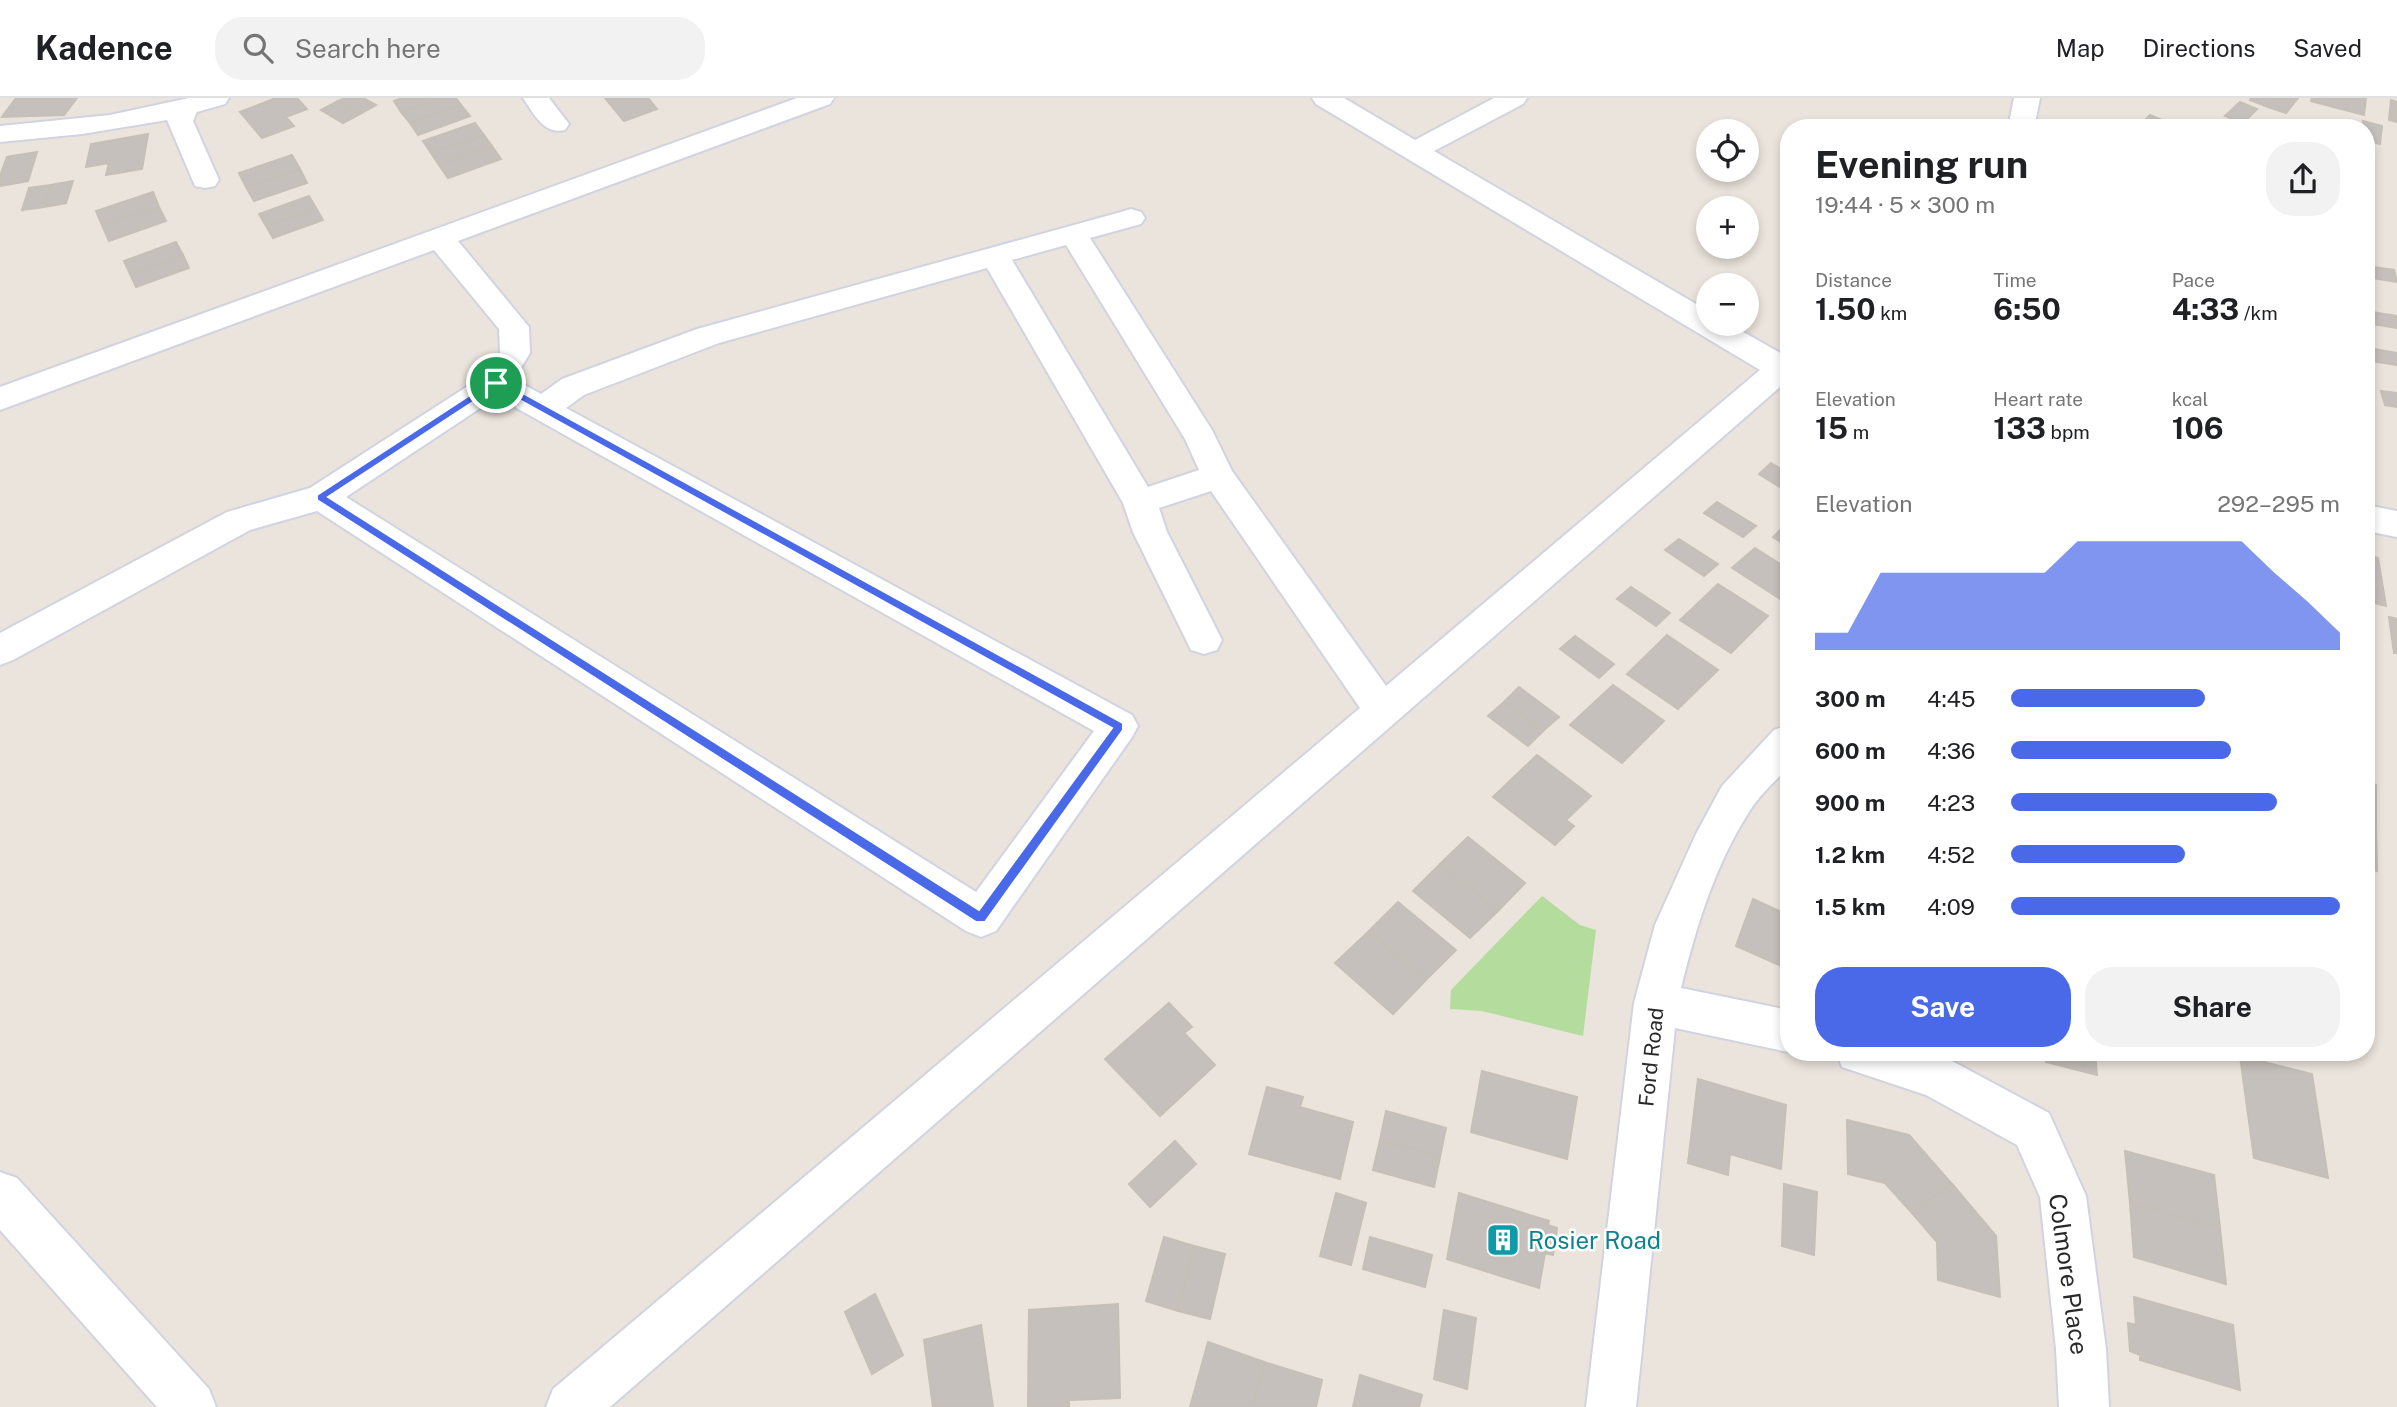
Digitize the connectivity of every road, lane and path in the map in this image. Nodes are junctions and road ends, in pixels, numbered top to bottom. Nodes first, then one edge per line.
1 (216, 98) edge
2 (536, 98) edge
3 (821, 98) edge
4 (1325, 98) edge
5 (1514, 98) edge
6 (2027, 98) edge
7 (185, 108) junction
8 (2023, 119) edge
9 (556, 124) dead end
10 (0, 134) edge
11 (1414, 151) junction
12 (205, 180) dead end
13 (1131, 218) dead end
14 (1073, 234) junction
15 (439, 237) junction
16 (995, 256) junction
17 (1780, 363) edge
18 (1780, 371) edge
19 (496, 383) junction
20 (0, 399) edge
21 (542, 409) junction
22 (1218, 476) junction
23 (321, 497) junction
24 (1140, 502) junction
25 (2375, 520) edge
26 (2397, 524) edge
27 (1204, 640) dead end
28 (0, 650) edge
29 (1383, 711) junction
30 (1780, 750) edge
31 (1656, 1003) junction
32 (1780, 1029) edge
33 (1887, 1061) edge
34 (0, 1195) edge
35 (191, 1407) edge
36 (571, 1407) edge
37 (1611, 1407) edge
38 (2084, 1407) edge

1 - 7 street
2 - 9 street
3 - 15 street
4 - 11 street
5 - 11 street
6 - 8 street
7 - 10 street
7 - 12 street
11 - 17 street
13 - 14 street
14 - 16 street
14 - 22 street
15 - 19 street
15 - 20 street
16 - 21 street
16 - 24 street
18 - 29 street
19 - 21 street
19 - 23 street
21 - 23 street
22 - 24 street
22 - 29 street
23 - 28 street
24 - 27 street
25 - 26 street
29 - 36 street
30 - 31 street, Ford Road
31 - 32 street
31 - 37 street, Ford Road
33 - 38 street, Colmore Place
34 - 35 street

